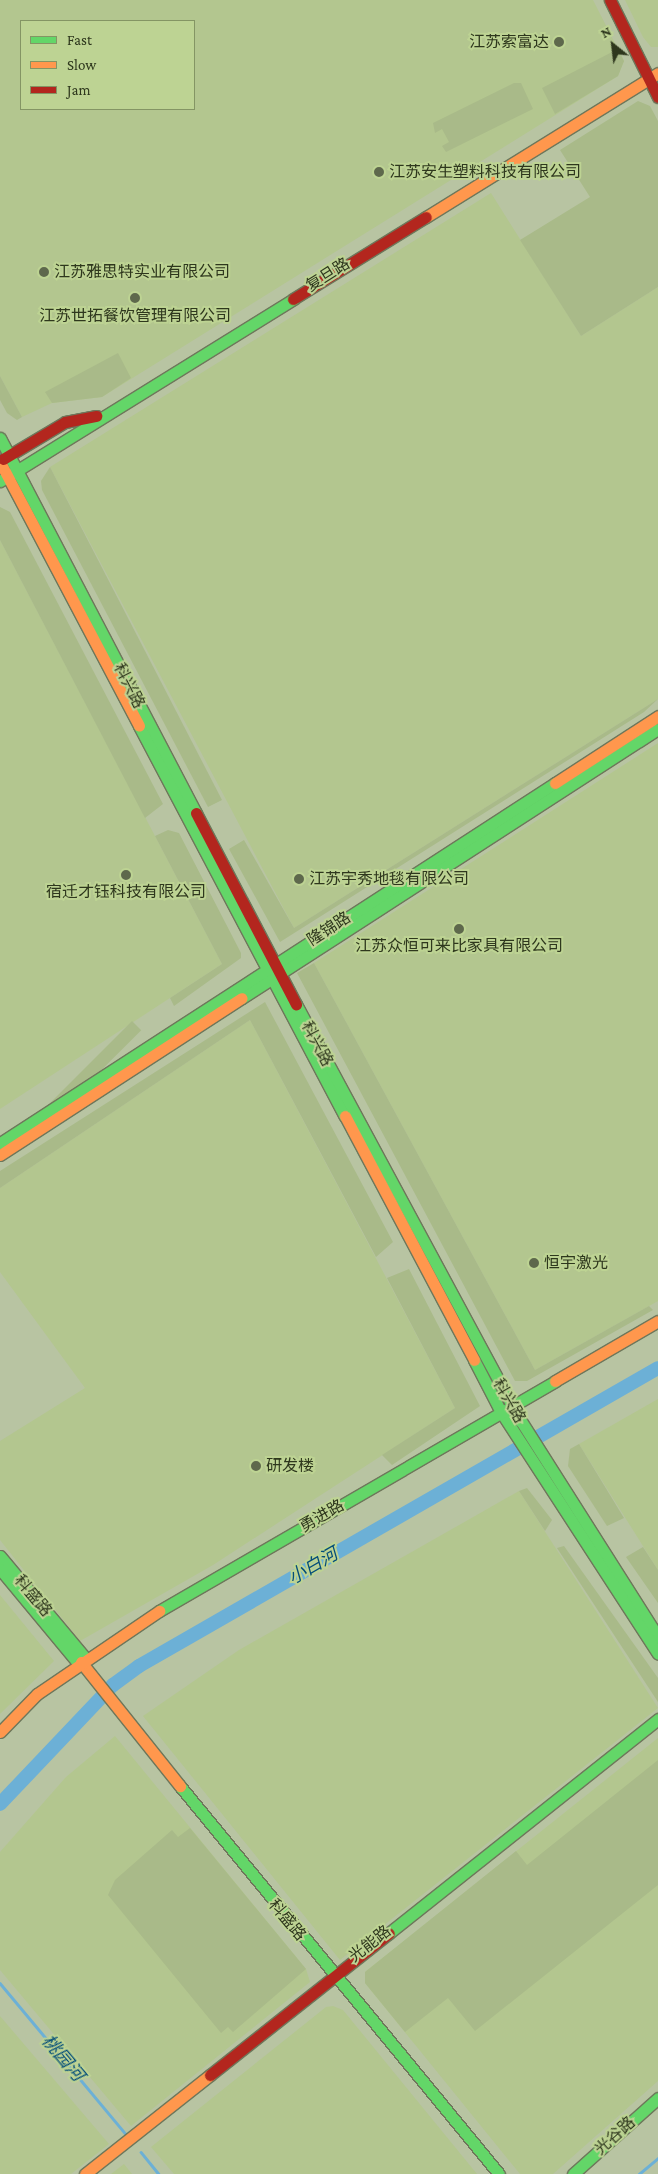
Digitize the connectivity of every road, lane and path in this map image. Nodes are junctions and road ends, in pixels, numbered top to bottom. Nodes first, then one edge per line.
1 (610, 0) edge
2 (616, 0) edge
3 (655, 78) edge
4 (658, 97) edge
5 (103, 415) junction
6 (0, 438) edge
7 (3, 459) edge
8 (8, 476) edge
9 (658, 716) edge
10 (658, 729) edge
11 (273, 971) junction
12 (0, 1143) edge
13 (0, 1155) edge
14 (658, 1321) edge
15 (511, 1405) junction
16 (501, 1412) junction
17 (0, 1556) edge
18 (0, 1569) edge
19 (658, 1637) edge
20 (658, 1654) edge
21 (82, 1662) junction
22 (658, 1719) edge
23 (0, 1732) edge
24 (332, 1974) junction
25 (658, 2098) edge
26 (85, 2174) edge
27 (499, 2174) edge
28 (573, 2174) edge

1 - 3 main road
2 - 3 main road
3 - 4 main road
3 - 5 main road, 复旦路
5 - 7 main road
5 - 8 main road, 复旦路
6 - 7 main road, 科兴路
7 - 8 main road, 科兴路
8 - 11 main road, 科兴路
9 - 11 main road, 隆锦路
10 - 11 main road, 隆锦路
11 - 12 main road, 隆锦路
11 - 13 main road, 隆锦路
11 - 15 main road, 科兴路
11 - 16 main road, 科兴路
14 - 15 main road, 勇进路
15 - 16 main road, 勇进路
15 - 19 main road, 科兴路
16 - 20 main road, 科兴路
16 - 21 main road, 勇进路
17 - 21 main road, 科盛路
18 - 21 main road, 科盛路
21 - 23 main road, 勇进路
21 - 24 main road, 科盛路
22 - 24 main road, 光能路
24 - 26 main road, 光能路
24 - 27 main road, 科盛路
25 - 28 main road, 光谷路

